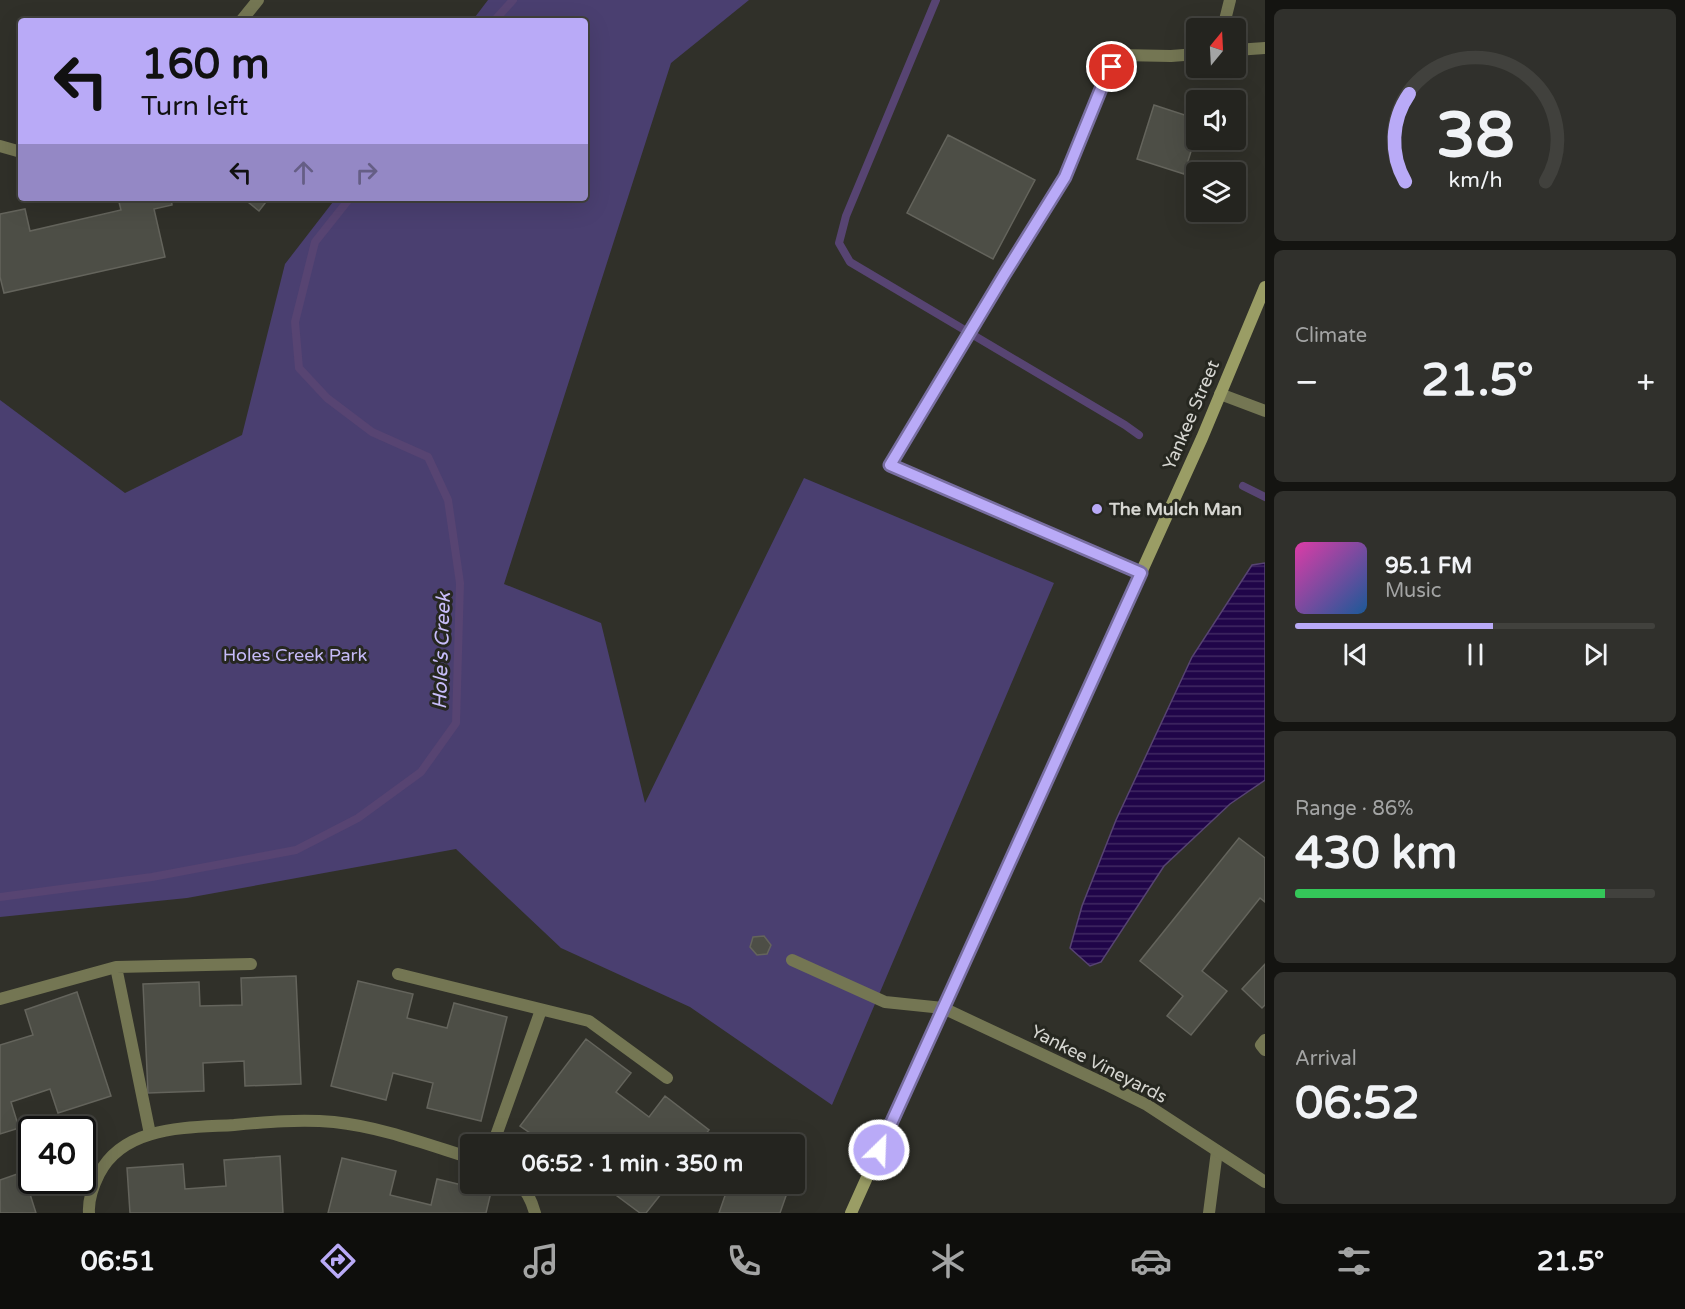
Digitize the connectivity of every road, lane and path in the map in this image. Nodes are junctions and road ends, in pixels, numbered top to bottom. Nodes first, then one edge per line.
1 (258, 0) edge
2 (1230, 0) edge
3 (243, 18) edge
4 (1226, 18) edge
5 (1265, 48) edge
6 (1246, 49) edge
7 (1186, 55) edge
8 (0, 146) edge
9 (18, 151) edge
10 (1265, 287) edge
11 (1220, 394) junction
12 (1265, 411) edge
13 (1141, 573) junction
14 (792, 960) dead end
15 (250, 964) dead end
16 (116, 967) junction
17 (398, 974) dead end
18 (0, 999) edge
19 (943, 1008) junction
20 (541, 1010) junction
21 (1265, 1040) edge
22 (1265, 1050) edge
23 (668, 1078) dead end
24 (150, 1134) junction
25 (496, 1134) edge
26 (1217, 1152) junction
27 (460, 1155) edge
28 (1263, 1176) edge
29 (526, 1194) edge
30 (89, 1213) edge
31 (535, 1213) edge
32 (851, 1213) edge
33 (1209, 1213) edge

1 - 3 street
2 - 4 street
5 - 6 street
7 - 13 street
8 - 9 street
10 - 11 street, Yankee Street
11 - 12 street
11 - 13 street, Yankee Street
13 - 19 street, Yankee Street
14 - 19 street, Yankee Vineyards
15 - 16 street
16 - 18 street
16 - 24 street
17 - 20 street
19 - 26 street, Yankee Vineyards
19 - 32 street, Yankee Street
20 - 23 street
20 - 25 street
21 - 22 street
24 - 27 street
24 - 30 street
26 - 28 street, Yankee Vineyards
26 - 33 street
29 - 31 street

